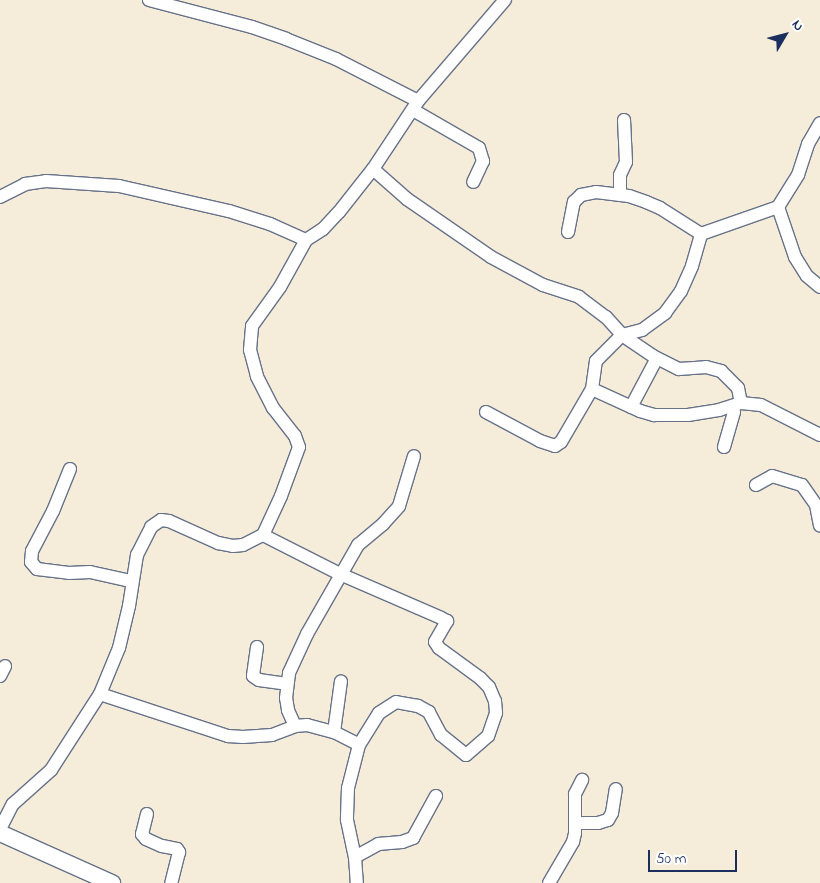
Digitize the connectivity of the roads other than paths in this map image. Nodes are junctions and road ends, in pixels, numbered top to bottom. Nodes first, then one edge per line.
1 (149, 0) edge
2 (505, 0) edge
3 (416, 106) junction
4 (624, 120) dead end
5 (820, 123) edge
6 (373, 169) junction
7 (473, 182) dead end
8 (620, 195) junction
9 (0, 197) edge
10 (778, 207) junction
11 (568, 232) dead end
12 (701, 234) junction
13 (306, 240) junction
14 (820, 287) edge
15 (622, 335) junction
16 (657, 358) junction
17 (592, 389) junction
18 (737, 405) junction
19 (631, 407) junction
20 (486, 412) dead end
21 (820, 435) edge
22 (724, 447) dead end
23 (414, 456) dead end
24 (70, 469) dead end
25 (756, 485) dead end
26 (820, 526) edge
27 (263, 535) junction
28 (340, 574) junction
29 (131, 581) junction
30 (257, 647) dead end
31 (341, 681) dead end
32 (287, 684) junction
33 (100, 694) junction
34 (295, 726) junction
35 (334, 732) junction
36 (359, 745) junction
37 (582, 780) dead end
38 (616, 789) dead end
39 (436, 796) dead end
40 (147, 814) dead end
41 (576, 822) junction
42 (0, 829) edge
43 (0, 834) edge
44 (355, 857) junction
45 (112, 883) edge
46 (171, 883) edge
47 (357, 883) edge
48 (549, 883) edge

1 - 3 street
2 - 3 street
3 - 6 street
3 - 7 street
4 - 8 street
5 - 10 street
6 - 13 street
6 - 15 street
8 - 11 street
8 - 12 street
9 - 13 street
10 - 12 street
10 - 14 street
12 - 15 street
13 - 27 street
15 - 16 street
15 - 17 street
16 - 18 street
16 - 19 street
17 - 19 street
17 - 20 street
18 - 19 street
18 - 21 street
18 - 22 street
23 - 28 street
24 - 29 street
25 - 26 street
27 - 28 street
27 - 29 street
28 - 32 street
28 - 36 street
29 - 33 street
30 - 32 street
31 - 35 street
32 - 34 street
33 - 34 street
33 - 42 street
34 - 35 street
35 - 36 street
36 - 44 street
37 - 41 street
38 - 41 street
39 - 44 street
40 - 46 street
41 - 48 street
43 - 45 street
44 - 47 street

